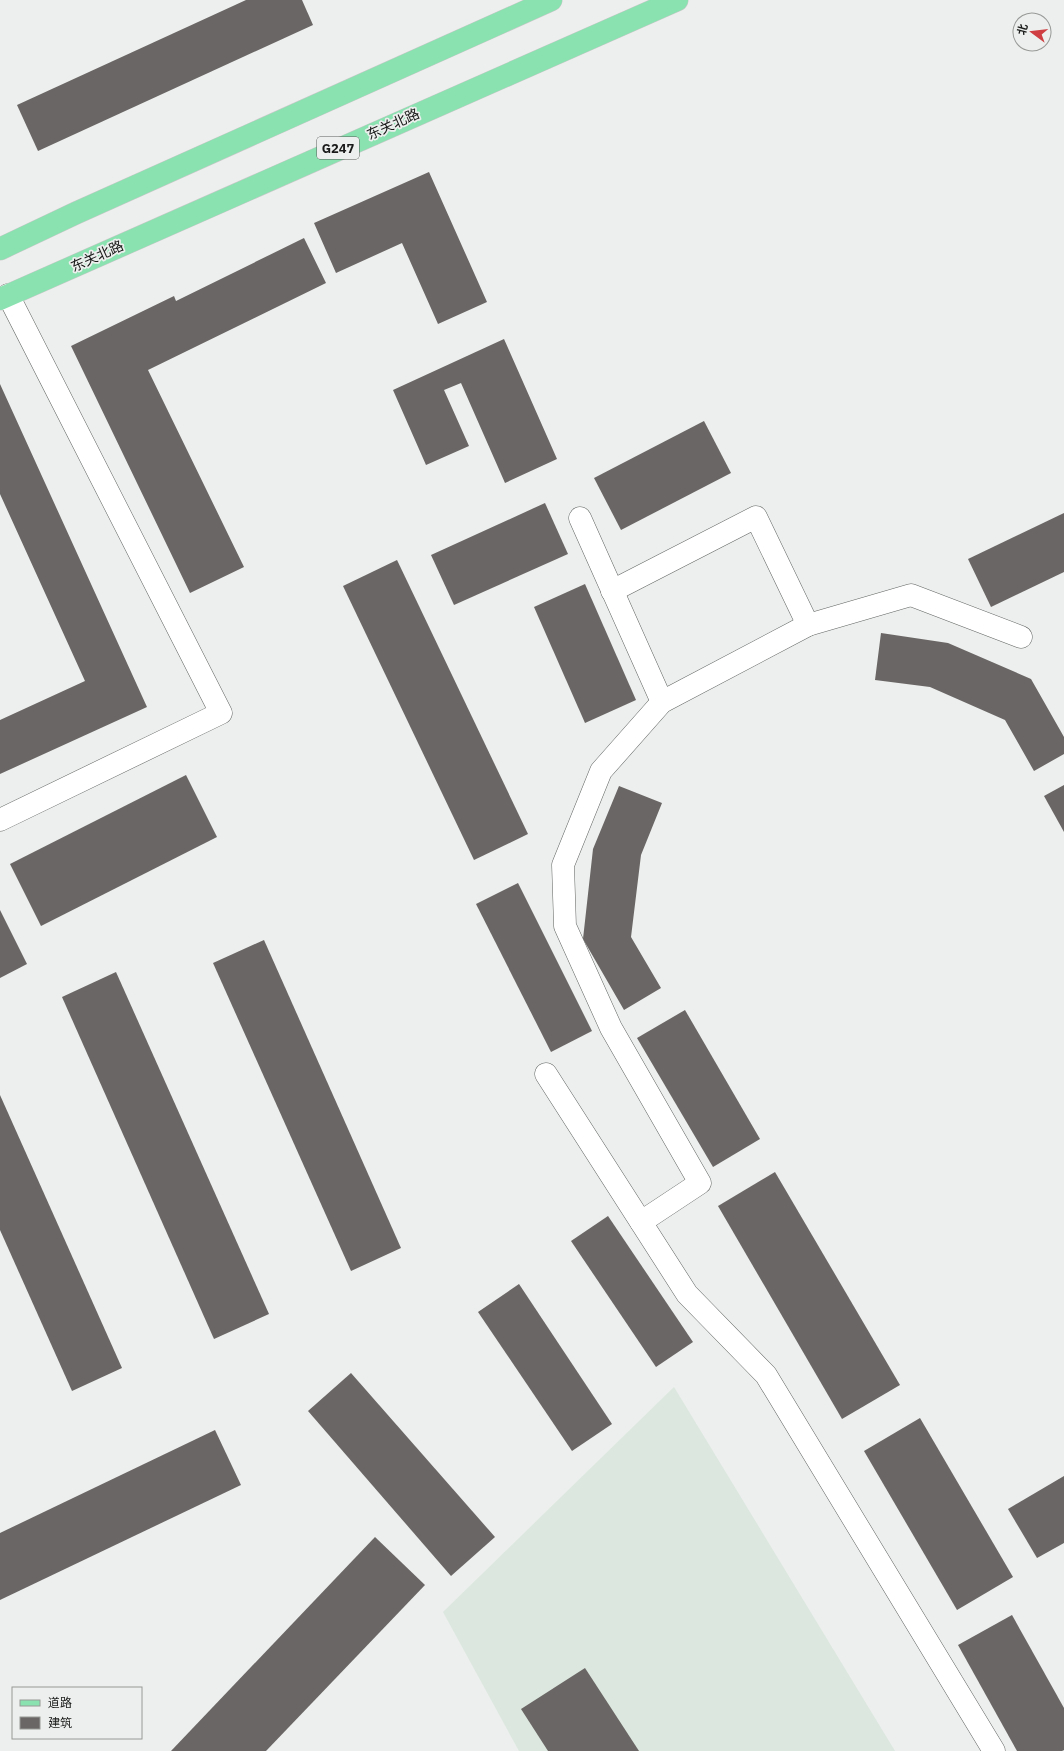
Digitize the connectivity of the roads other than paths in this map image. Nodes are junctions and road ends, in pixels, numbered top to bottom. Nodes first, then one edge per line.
1 (551, 0) edge
2 (677, 0) edge
3 (0, 249) edge
4 (4, 297) edge
5 (580, 518) dead end
6 (612, 591) junction
7 (808, 625) junction
8 (1021, 637) dead end
9 (662, 702) junction
10 (0, 820) edge
11 (546, 1074) dead end
12 (641, 1222) junction
13 (994, 1751) edge

1 - 3 main road
2 - 4 main road, 东关北路 / G247
4 - 10 street
5 - 6 street
6 - 7 street
6 - 9 street
7 - 8 street
7 - 9 street
9 - 12 street
11 - 12 street
12 - 13 street

